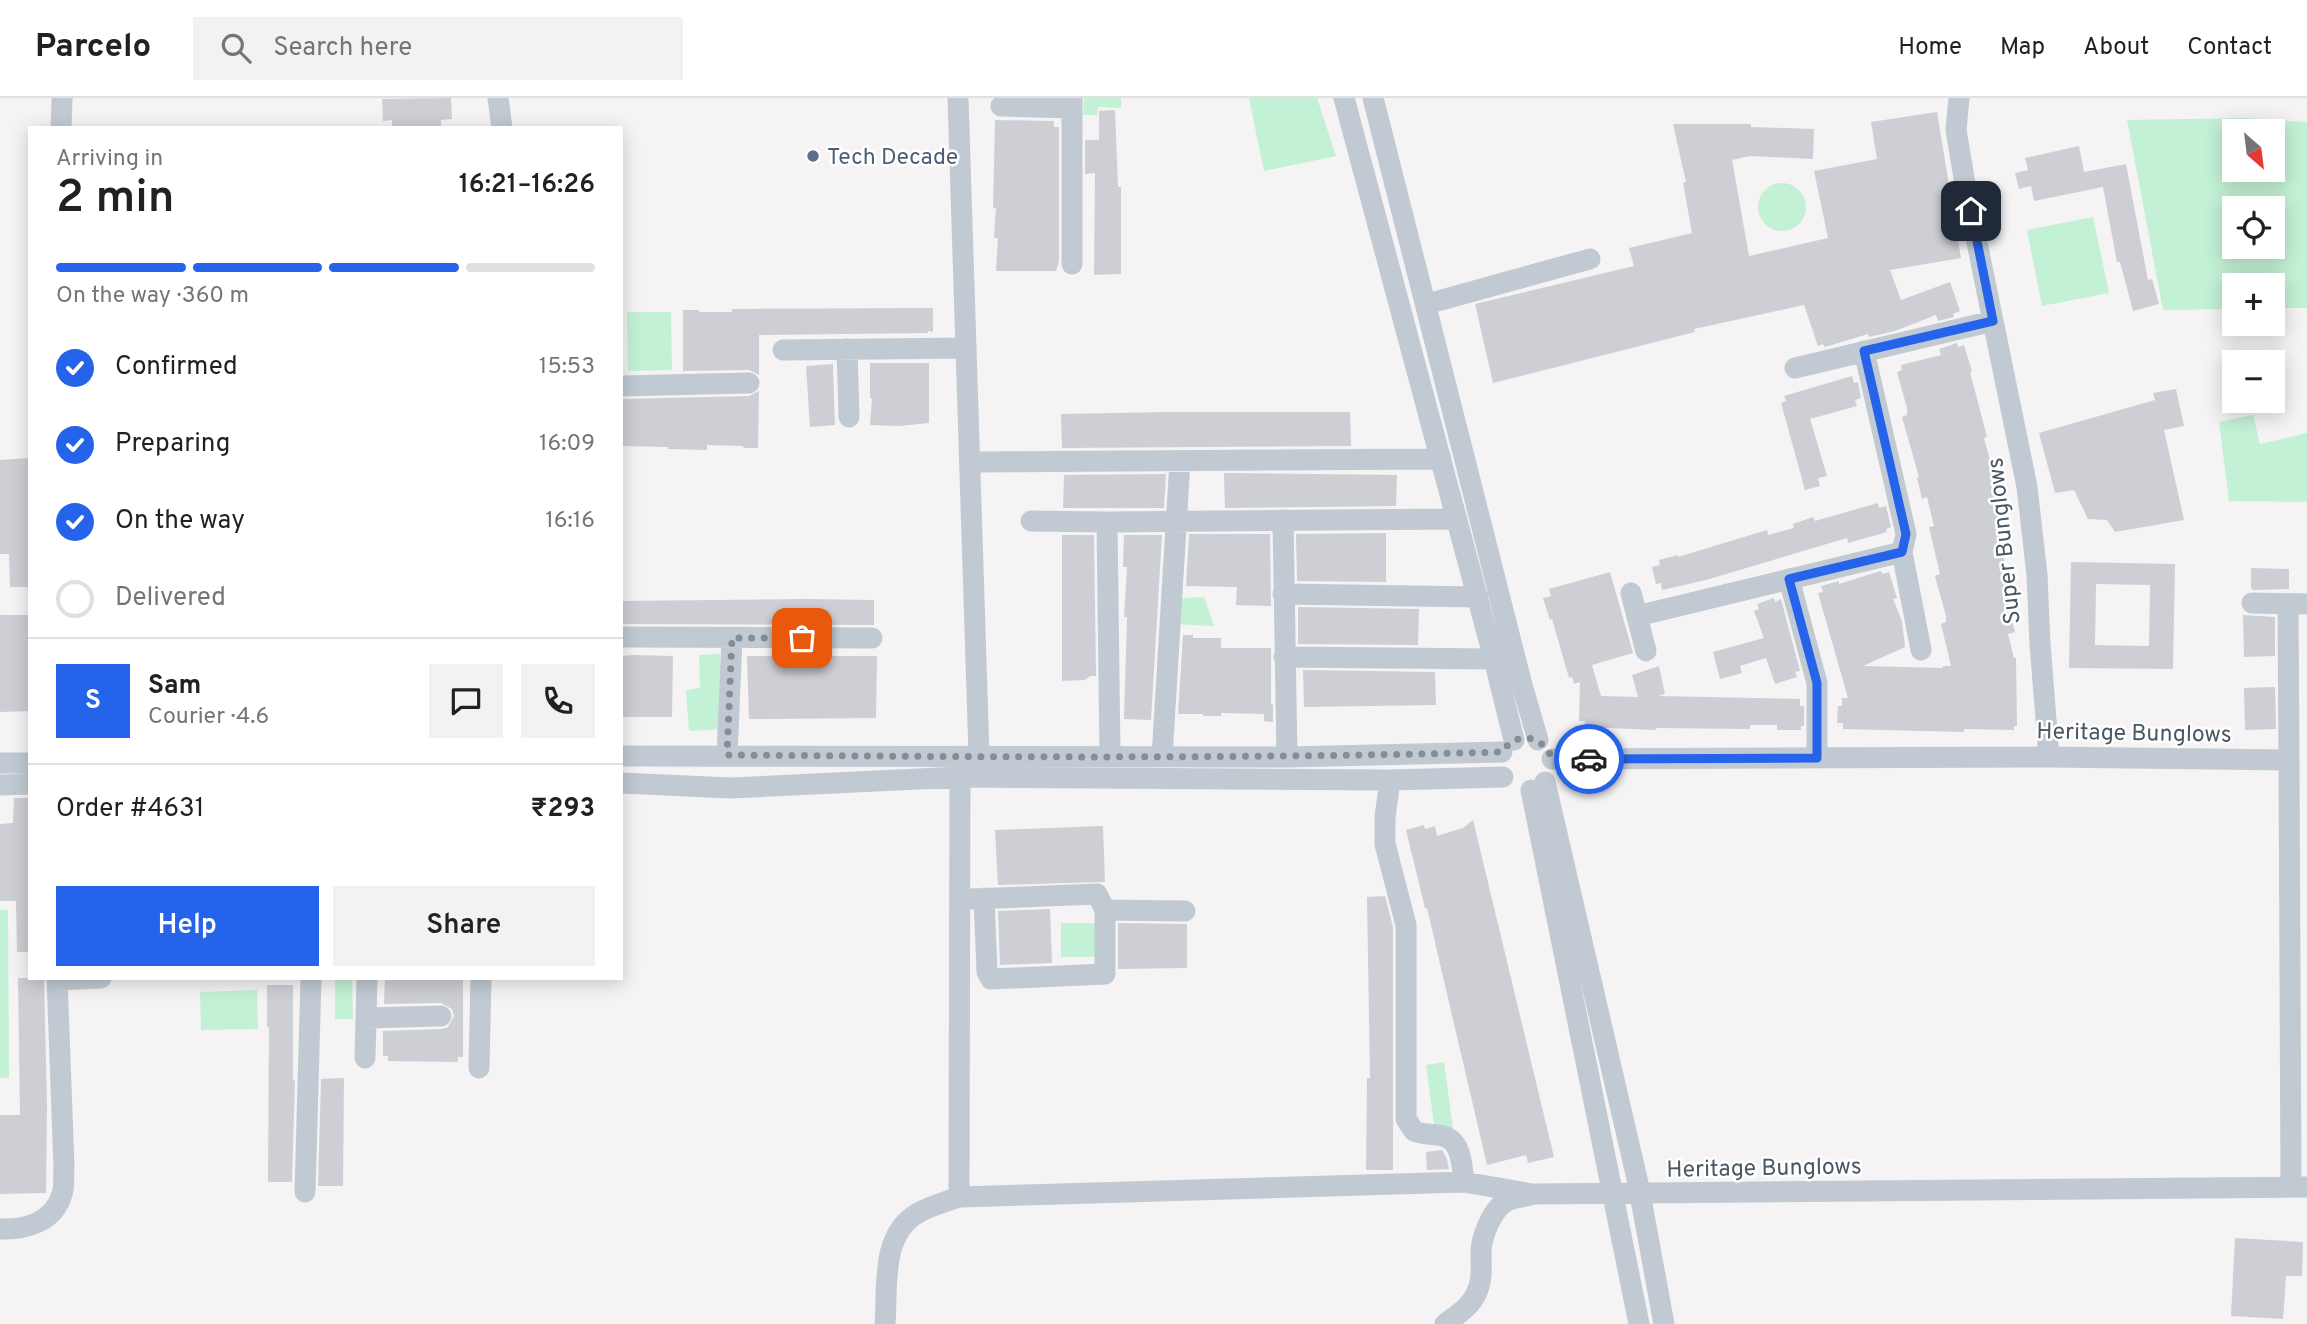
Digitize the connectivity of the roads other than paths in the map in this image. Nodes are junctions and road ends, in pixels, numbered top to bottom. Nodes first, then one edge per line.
1 (62, 98) edge
2 (498, 98) edge
3 (958, 98) edge
4 (1344, 98) edge
5 (1373, 98) edge
6 (1959, 98) edge
7 (1072, 103) edge
8 (1002, 106) dead end
9 (61, 126) edge
10 (502, 126) edge
11 (1590, 259) dead end
12 (1072, 264) dead end
13 (1427, 304) junction
14 (1993, 321) junction
15 (966, 348) junction
16 (847, 349) junction
17 (783, 350) dead end
18 (1864, 351) junction
19 (1795, 368) dead end
20 (750, 383) dead end
21 (623, 386) edge
22 (849, 417) dead end
23 (1441, 459) junction
24 (1180, 461) junction
25 (970, 462) junction
26 (1457, 519) junction
27 (1283, 520) junction
28 (1031, 521) dead end
29 (1107, 522) junction
30 (1177, 522) junction
31 (1902, 552) junction
32 (1789, 579) junction
33 (1631, 593) dead end
34 (1283, 594) junction
35 (1478, 597) junction
36 (2252, 603) dead end
37 (2297, 604) edge
38 (1637, 616) junction
39 (623, 637) edge
40 (732, 638) junction
41 (872, 638) dead end
42 (1921, 650) dead end
43 (1646, 651) dead end
44 (1284, 657) junction
45 (1494, 659) junction
46 (2298, 668) edge
47 (1538, 740) junction
48 (1508, 746) junction
49 (2295, 746) edge
50 (727, 755) junction
51 (623, 756) edge
52 (1110, 756) junction
53 (1162, 757) junction
54 (1287, 757) junction
55 (2049, 757) junction
56 (1817, 758) junction
57 (1552, 759) junction
58 (28, 762) edge
59 (0, 763) edge
60 (966, 763) junction
61 (1503, 776) junction
62 (1390, 780) junction
63 (623, 783) edge
64 (28, 784) edge
65 (0, 785) edge
66 (1538, 786) junction
67 (984, 898) junction
68 (960, 899) junction
69 (1105, 910) junction
70 (1185, 911) dead end
71 (2298, 971) edge
72 (57, 980) edge
73 (311, 980) edge
74 (366, 980) edge
75 (481, 980) edge
76 (959, 986) junction
77 (1114, 987) dead end
78 (441, 1016) dead end
79 (366, 1018) junction
80 (365, 1058) dead end
81 (479, 1068) dead end
82 (1464, 1182) junction
83 (2299, 1187) edge
84 (306, 1192) dead end
85 (1532, 1194) junction
86 (1614, 1194) junction
87 (1640, 1194) junction
88 (958, 1197) junction
89 (0, 1229) edge
90 (885, 1324) edge
91 (1445, 1324) edge
92 (1639, 1324) edge
93 (1664, 1324) edge

1 - 9 street
2 - 10 street
3 - 15 street
4 - 23 street
5 - 13 street
6 - 14 street, Super Bunglows
7 - 8 street
7 - 12 street
11 - 13 street
13 - 47 street
14 - 18 street
14 - 55 street, Super Bunglows
15 - 16 street
15 - 25 street
16 - 17 street
16 - 22 street
18 - 19 street
18 - 31 street
20 - 21 street
23 - 24 street
23 - 26 street
24 - 25 street
24 - 30 street
25 - 60 street
26 - 27 street
26 - 35 street
27 - 30 street
27 - 34 street
28 - 29 street
29 - 30 street
29 - 52 street
30 - 53 street
31 - 32 street
31 - 42 street
32 - 38 street
32 - 56 street
33 - 38 street
34 - 35 street
34 - 44 street
35 - 45 street
36 - 37 street
37 - 46 street
38 - 43 street
39 - 40 street
40 - 41 street
40 - 50 street
44 - 45 street
44 - 54 street
45 - 48 street
46 - 49 street
47 - 48 street
47 - 57 street
48 - 54 street
48 - 61 street
49 - 55 street, Heritage Bunglows
49 - 71 street, Heritage Bunglows
50 - 51 street
50 - 60 street
52 - 53 street
52 - 60 street
53 - 54 street
55 - 56 street, Heritage Bunglows
56 - 57 street, Heritage Bunglows
57 - 66 street
58 - 59 street
60 - 62 street
60 - 63 street
60 - 68 street
61 - 62 street
61 - 66 street
62 - 82 street
64 - 65 street
66 - 86 street
66 - 87 street
67 - 68 street
67 - 69 street
67 - 69 street
68 - 76 street
69 - 70 street
71 - 83 street, Heritage Bunglows
72 - 89 street
73 - 84 street
74 - 79 street
75 - 81 street
76 - 77 street
76 - 88 street
78 - 79 street
79 - 80 street
82 - 85 street
82 - 88 street
83 - 87 street, Heritage Bunglows
85 - 86 street, Heritage Bunglows
85 - 91 street
86 - 87 street, Heritage Bunglows
86 - 92 street
87 - 93 street
88 - 90 street

